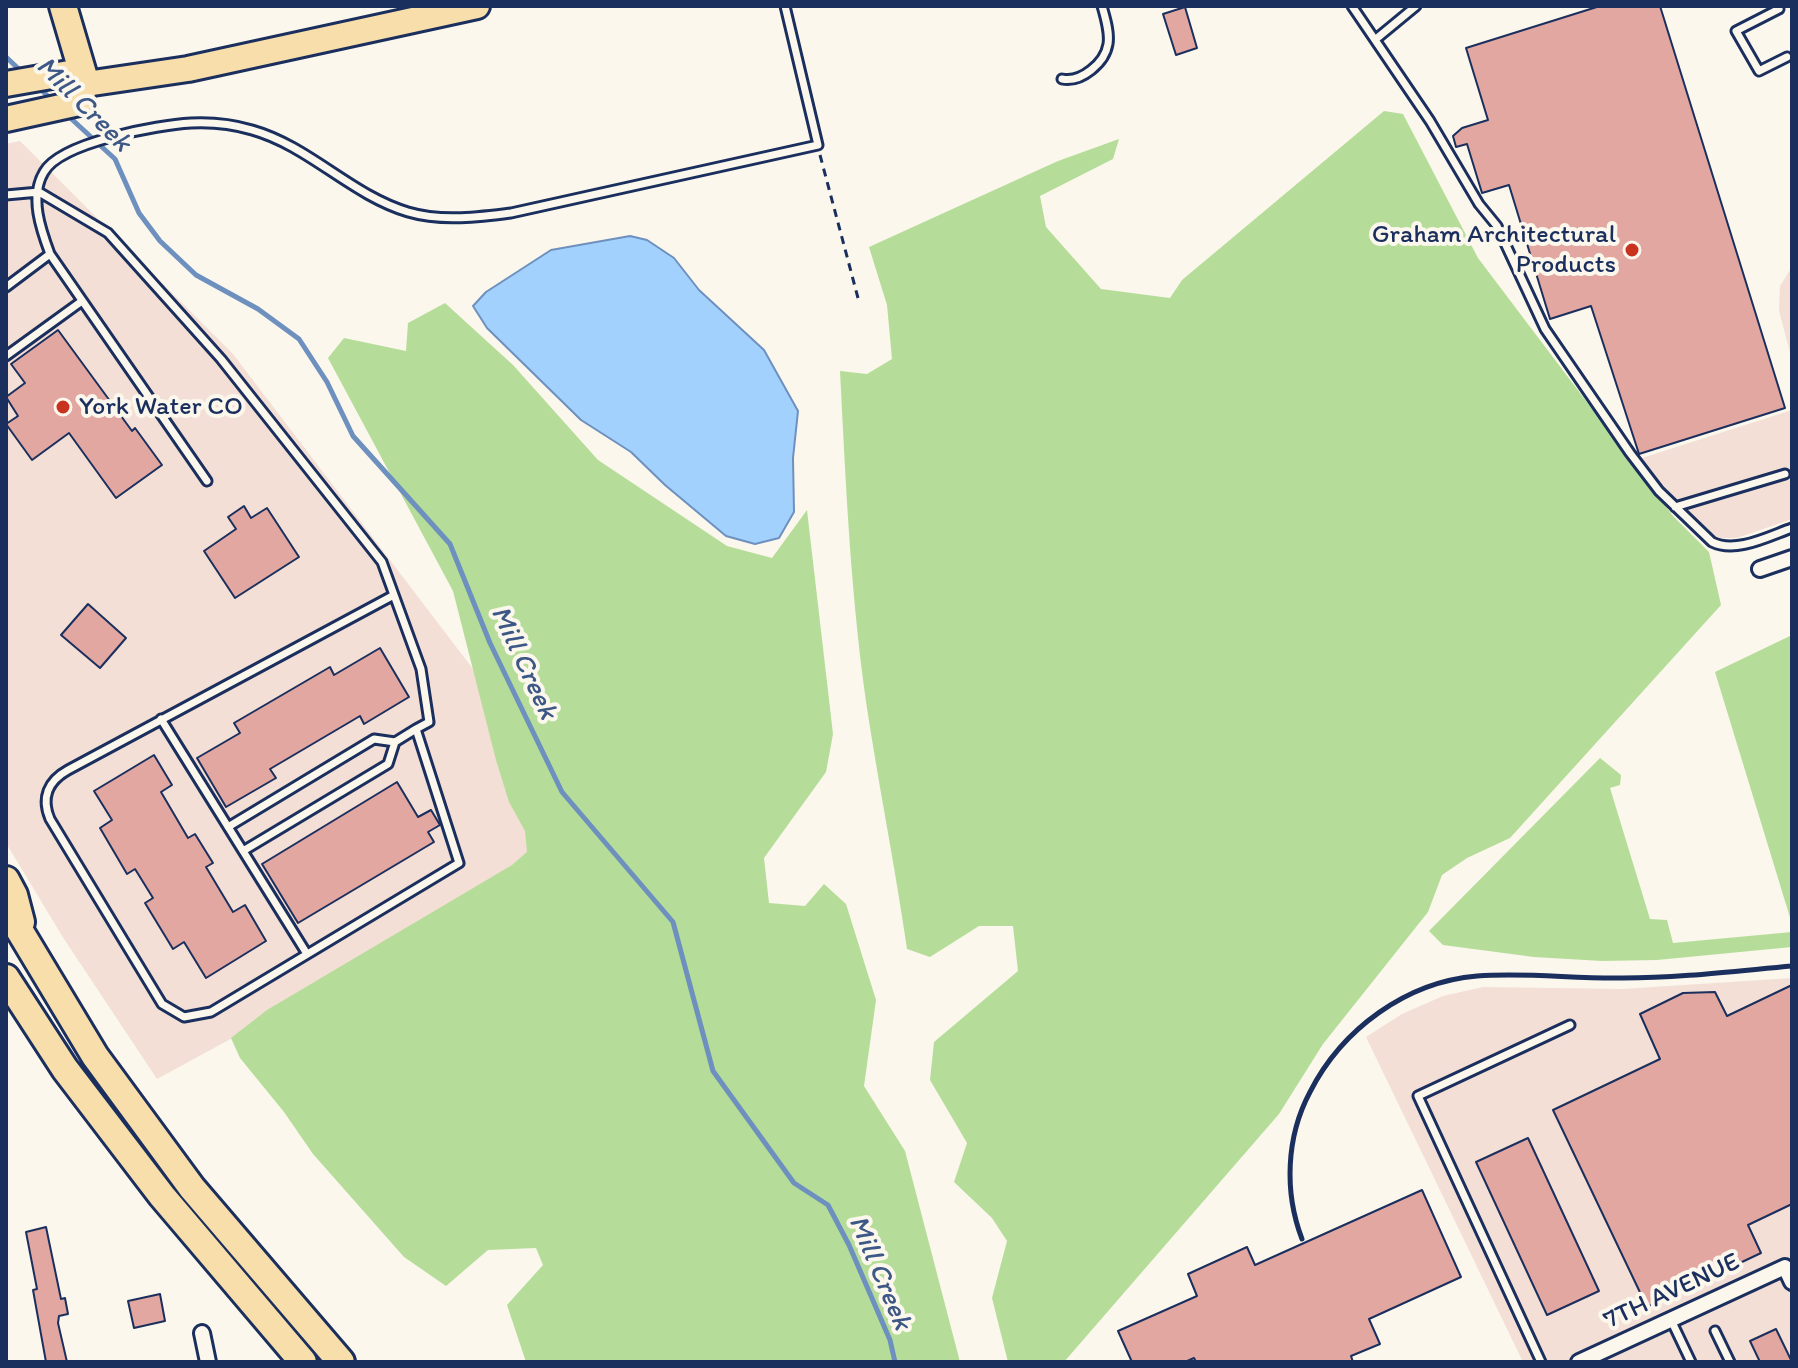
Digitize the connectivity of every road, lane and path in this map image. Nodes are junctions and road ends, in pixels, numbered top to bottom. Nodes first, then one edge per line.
1 (63, 6) edge
2 (477, 6) edge
3 (785, 6) edge
4 (1102, 6) edge
5 (1352, 6) edge
6 (1416, 6) edge
7 (1777, 6) edge
8 (1376, 39) junction
9 (1787, 57) dead end
10 (1062, 79) dead end
11 (6, 84) edge
12 (83, 94) junction
13 (6, 119) edge
14 (818, 145) junction
15 (39, 192) junction
16 (6, 195) edge
17 (50, 254) junction
18 (6, 287) edge
19 (858, 298) dead end
20 (82, 301) junction
21 (6, 356) edge
22 (1785, 474) dead end
23 (207, 481) dead end
24 (1675, 507) junction
25 (1792, 528) edge
26 (1792, 558) edge
27 (1760, 569) dead end
28 (394, 595) junction
29 (161, 719) junction
30 (416, 729) junction
31 (395, 742) junction
32 (228, 827) junction
33 (243, 851) junction
34 (6, 880) edge
35 (6, 908) edge
36 (27, 945) junction
37 (307, 954) junction
38 (6, 978) edge
39 (1570, 1025) dead end
40 (1792, 1282) edge
41 (1670, 1318) junction
42 (1715, 1331) dead end
43 (202, 1333) dead end
44 (208, 1362) edge
45 (303, 1362) edge
46 (341, 1362) edge
47 (1541, 1362) edge
48 (1579, 1362) edge
49 (1691, 1362) edge
50 (1730, 1362) edge

1 - 12 highway
2 - 12 main road
3 - 14 lane
4 - 10 lane
5 - 8 lane
6 - 8 lane
7 - 9 lane
8 - 24 lane
11 - 12 main road
12 - 13 main road
14 - 15 lane
14 - 19 path
15 - 16 lane
15 - 17 lane
15 - 28 lane
17 - 18 lane
17 - 20 lane
20 - 21 lane
20 - 23 lane
22 - 24 lane
24 - 25 lane
26 - 27 street
28 - 29 lane
28 - 30 lane
29 - 32 lane
29 - 37 lane
30 - 31 lane
30 - 37 lane
31 - 32 lane
31 - 33 lane
32 - 33 lane
33 - 37 lane
34 - 36 highway
35 - 36 highway
36 - 46 highway
38 - 45 highway
39 - 47 lane
40 - 41 street, 7TH AVENUE
41 - 48 street, 7TH AVENUE
41 - 49 lane
42 - 50 lane
43 - 44 street

